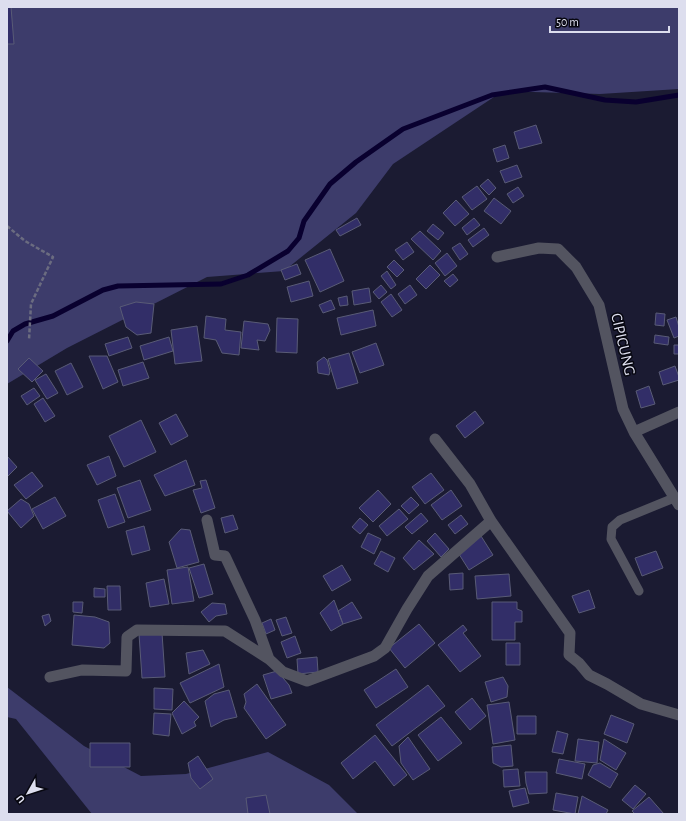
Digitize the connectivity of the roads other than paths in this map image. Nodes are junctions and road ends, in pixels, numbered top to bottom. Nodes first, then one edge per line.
1 (497, 256) dead end
2 (679, 412) edge
3 (634, 432) junction
4 (435, 438) dead end
5 (677, 502) edge
6 (207, 520) dead end
7 (491, 522) junction
8 (639, 591) dead end
9 (269, 659) junction
10 (50, 678) dead end
11 (679, 715) edge

1 - 3 street, CIPICUNG
2 - 3 street
3 - 5 street, CIPICUNG
4 - 7 street
5 - 8 lane
6 - 9 street
7 - 9 street
7 - 11 street
9 - 10 street

